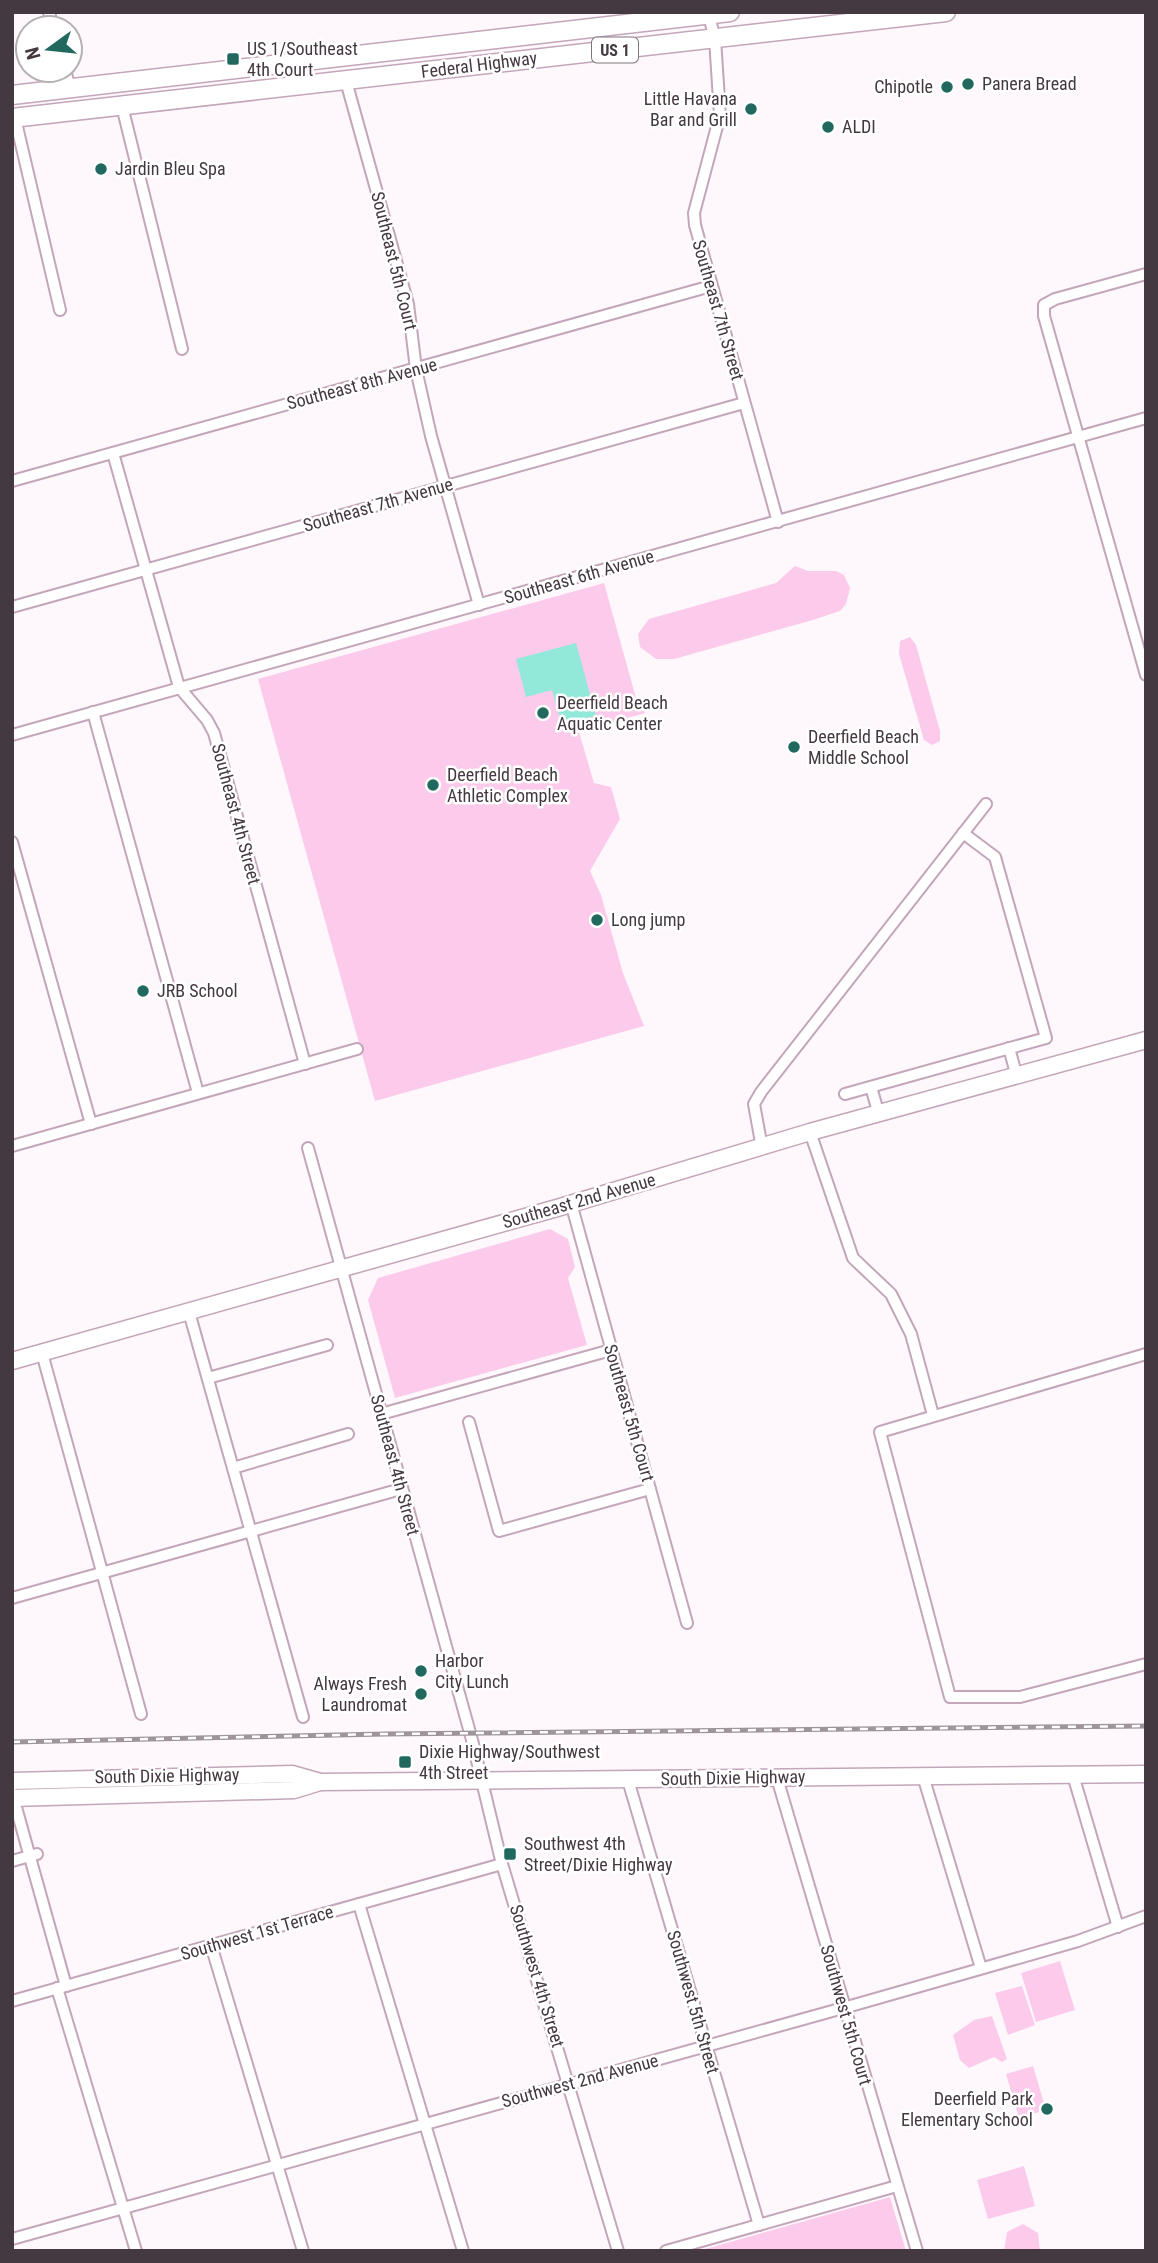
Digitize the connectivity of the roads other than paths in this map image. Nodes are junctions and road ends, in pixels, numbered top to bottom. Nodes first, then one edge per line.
1 (730, 12) edge
2 (946, 12) edge
3 (708, 13) edge
4 (875, 17) edge
5 (715, 38) junction
6 (387, 52) junction
7 (319, 60) junction
8 (346, 81) junction
9 (113, 83) junction
10 (69, 84) edge
11 (70, 88) junction
12 (283, 88) junction
13 (12, 95) edge
14 (122, 106) junction
15 (81, 111) junction
16 (19, 117) edge
17 (1146, 274) edge
18 (710, 286) junction
19 (60, 310) dead end
20 (182, 349) dead end
21 (416, 369) junction
22 (744, 403) junction
23 (1146, 418) edge
24 (1077, 439) junction
25 (113, 453) junction
26 (12, 481) edge
27 (445, 487) junction
28 (778, 522) junction
29 (145, 570) junction
30 (479, 605) junction
31 (12, 607) edge
32 (1146, 675) edge
33 (179, 687) junction
34 (93, 712) junction
35 (12, 735) edge
36 (986, 804) dead end
37 (963, 833) junction
38 (12, 842) edge
39 (1146, 1040) edge
40 (1009, 1048) junction
41 (357, 1049) dead end
42 (305, 1064) junction
43 (1017, 1077) junction
44 (871, 1087) junction
45 (198, 1093) junction
46 (845, 1094) dead end
47 (879, 1115) junction
48 (91, 1124) junction
49 (810, 1132) junction
50 (12, 1146) edge
51 (309, 1148) dead end
52 (762, 1148) junction
53 (571, 1203) junction
54 (341, 1269) junction
55 (190, 1312) junction
56 (327, 1345) dead end
57 (611, 1350) junction
58 (42, 1353) junction
59 (1146, 1354) edge
60 (12, 1362) edge
61 (208, 1378) junction
62 (381, 1414) junction
63 (933, 1415) junction
64 (469, 1422) dead end
65 (348, 1434) dead end
66 (233, 1468) junction
67 (401, 1489) junction
68 (650, 1489) junction
69 (250, 1531) junction
70 (103, 1572) junction
71 (12, 1598) edge
72 (687, 1623) dead end
73 (1146, 1664) edge
74 (141, 1714) dead end
75 (303, 1717) dead end
76 (1073, 1774) junction
77 (1146, 1774) edge
78 (923, 1776) junction
79 (777, 1778) junction
80 (628, 1780) junction
81 (12, 1781) edge
82 (482, 1781) junction
83 (320, 1782) junction
84 (13, 1796) edge
85 (33, 1856) junction
86 (12, 1861) edge
87 (502, 1864) junction
88 (359, 1904) junction
89 (1146, 1916) edge
90 (1118, 1927) junction
91 (211, 1945) junction
92 (981, 1968) junction
93 (62, 1987) junction
94 (12, 2001) edge
95 (844, 2008) junction
96 (706, 2046) junction
97 (570, 2084) junction
98 (426, 2124) junction
99 (277, 2164) junction
100 (897, 2186) junction
101 (123, 2210) junction
102 (759, 2225) junction
103 (12, 2239) edge
104 (136, 2251) edge
105 (303, 2251) edge
106 (463, 2251) edge
107 (618, 2251) edge
108 (666, 2251) edge
109 (917, 2251) edge

1 - 3 main road, Federal Highway / US 1
2 - 4 main road, Federal Highway / US 1
3 - 5 street, Southeast 7th Street
3 - 6 main road, Federal Highway / US 1
4 - 5 main road, Federal Highway / US 1
5 - 8 main road, Federal Highway / US 1
5 - 18 street, Southeast 7th Street
6 - 7 main road, Federal Highway / US 1
6 - 8 main road
7 - 9 main road, Federal Highway / US 1
7 - 12 main road
8 - 12 main road, Federal Highway / US 1
8 - 21 street, Southeast 5th Court
9 - 11 main road, Federal Highway / US 1
9 - 15 main road
10 - 11 street
11 - 13 main road, Federal Highway / US 1
11 - 16 main road
12 - 14 main road, Federal Highway / US 1
14 - 15 main road, Federal Highway / US 1
14 - 20 street
15 - 16 main road, Federal Highway / US 1
16 - 19 street
17 - 24 street
18 - 21 street, Southeast 8th Avenue
18 - 22 street, Southeast 7th Street
21 - 25 street, Southeast 8th Avenue
21 - 27 street, Southeast 5th Court
22 - 27 street, Southeast 7th Avenue
22 - 28 street, Southeast 7th Street
23 - 24 street, Southeast 6th Avenue
24 - 28 street, Southeast 6th Avenue
24 - 32 street
25 - 26 street, Southeast 8th Avenue
25 - 29 street, Southeast 4th Street
27 - 29 street, Southeast 7th Avenue
27 - 30 street, Southeast 5th Court
28 - 30 street, Southeast 6th Avenue
29 - 31 street, Southeast 7th Avenue
29 - 33 street, Southeast 4th Street
30 - 33 street, Southeast 6th Avenue
33 - 34 street, Southeast 6th Avenue
33 - 42 street, Southeast 4th Street
34 - 35 street, Southeast 6th Avenue
34 - 45 street
36 - 37 street
37 - 40 street
37 - 52 street
38 - 48 street
39 - 43 main road, Southeast 2nd Avenue
40 - 43 street
40 - 44 street
41 - 42 street
42 - 45 street
43 - 47 main road, Southeast 2nd Avenue
44 - 46 street
44 - 47 street
45 - 48 street
47 - 49 main road, Southeast 2nd Avenue
48 - 50 street
49 - 52 main road, Southeast 2nd Avenue
49 - 63 street
51 - 54 street, Southeast 4th Street
52 - 53 main road, Southeast 2nd Avenue
53 - 54 main road, Southeast 2nd Avenue
53 - 57 street, Southeast 5th Court
54 - 55 main road, Southeast 2nd Avenue
54 - 62 street, Southeast 4th Street
55 - 58 main road, Southeast 2nd Avenue
55 - 61 street
56 - 61 street
57 - 62 street
57 - 68 street, Southeast 5th Court
58 - 60 main road, Southeast 2nd Avenue
58 - 70 street
59 - 63 street
61 - 66 street
62 - 67 street, Southeast 4th Street
63 - 73 street
64 - 68 street
65 - 66 street
66 - 69 street
67 - 69 street
67 - 82 street, Southeast 4th Street
68 - 72 street, Southeast 5th Court
69 - 70 street
69 - 75 street
70 - 71 street
70 - 74 street
76 - 77 main road, South Dixie Highway
76 - 78 main road, South Dixie Highway
76 - 90 street
78 - 79 main road, South Dixie Highway
78 - 92 street
79 - 80 main road, South Dixie Highway
79 - 95 street, Southwest 5th Court
80 - 82 main road, South Dixie Highway
80 - 96 street, Southwest 5th Street
81 - 83 main road, South Dixie Highway
82 - 83 main road, South Dixie Highway
82 - 87 street, Southwest 4th Street
83 - 84 main road, South Dixie Highway
84 - 85 street
85 - 86 street
85 - 93 street
87 - 88 street, Southwest 1st Terrace
87 - 97 street, Southwest 4th Street
88 - 91 street, Southwest 1st Terrace
88 - 98 street
89 - 90 street, Southwest 2nd Avenue
90 - 92 street, Southwest 2nd Avenue
91 - 93 street, Southwest 1st Terrace
91 - 99 street
92 - 95 street, Southwest 2nd Avenue
93 - 94 street, Southwest 1st Terrace
93 - 101 street
95 - 96 street, Southwest 2nd Avenue
95 - 100 street, Southwest 5th Court
96 - 97 street, Southwest 2nd Avenue
96 - 102 street, Southwest 5th Street
97 - 98 street, Southwest 2nd Avenue
97 - 107 street, Southwest 4th Street
98 - 99 street, Southwest 2nd Avenue
98 - 106 street
99 - 101 street, Southwest 2nd Avenue
99 - 105 street
100 - 102 street
100 - 109 street, Southwest 5th Court
101 - 103 street, Southwest 2nd Avenue
101 - 104 street
102 - 108 street

